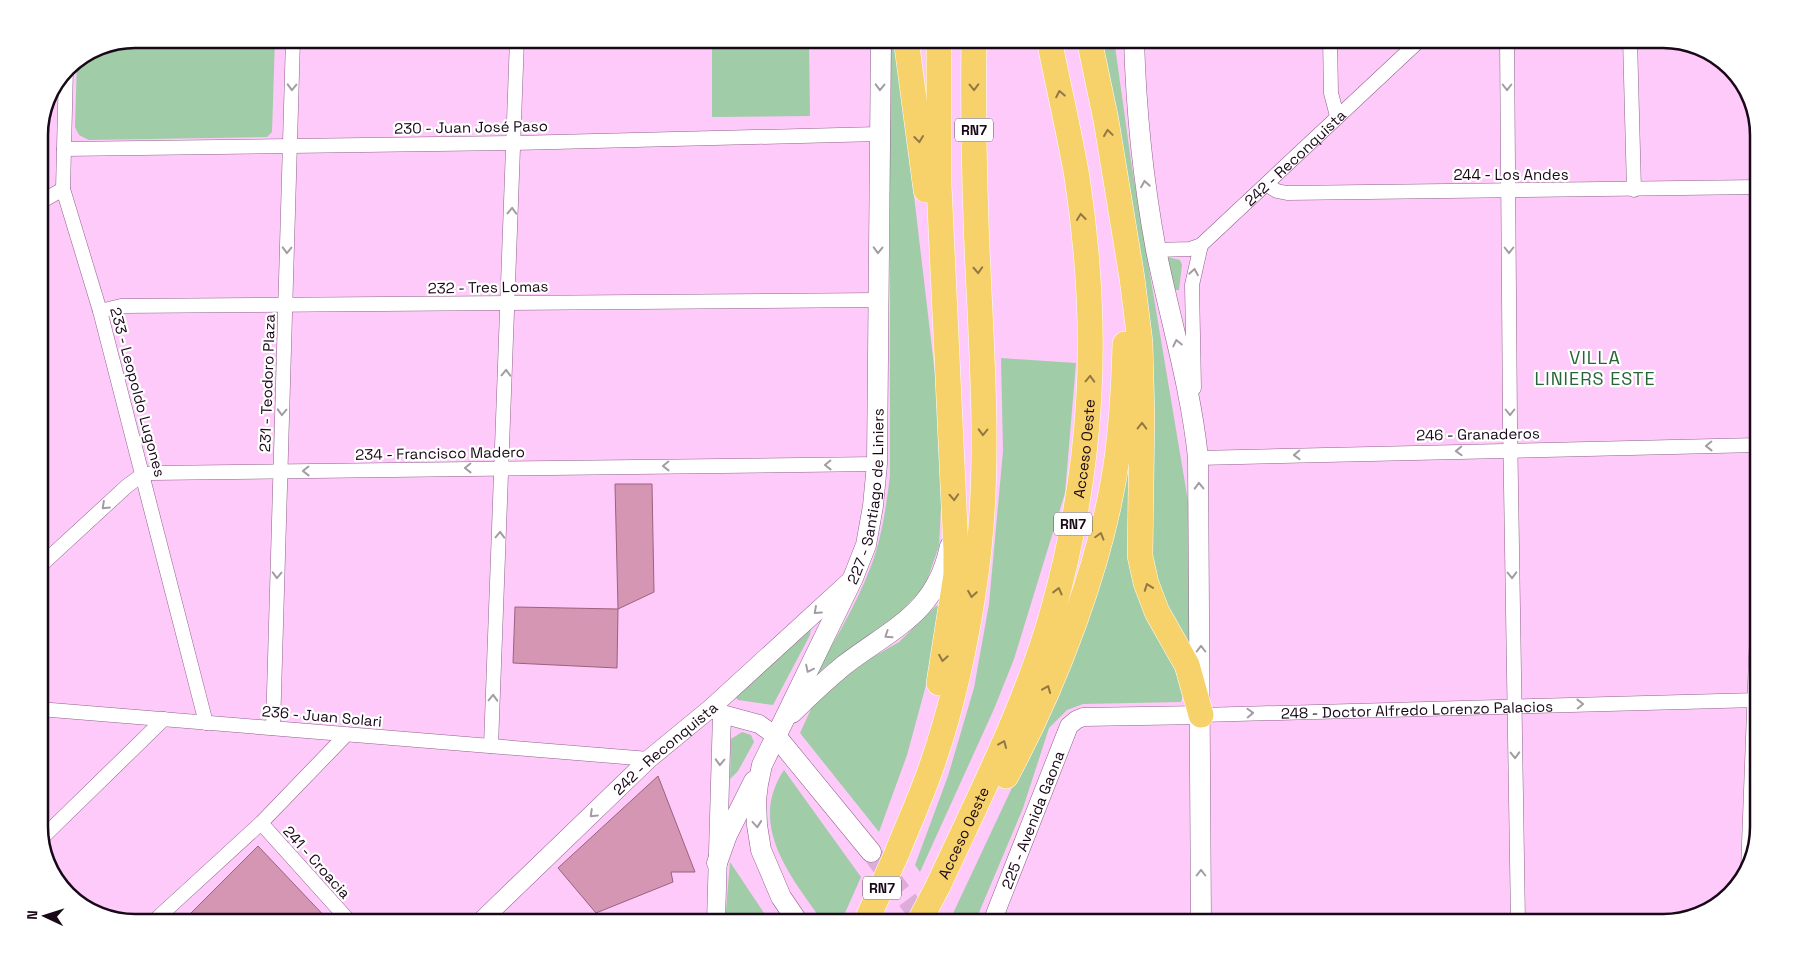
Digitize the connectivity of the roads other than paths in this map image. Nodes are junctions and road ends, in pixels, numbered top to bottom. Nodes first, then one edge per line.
1 (293, 48) edge
2 (518, 48) edge
3 (881, 48) edge
4 (907, 48) edge
5 (939, 48) edge
6 (974, 48) edge
7 (1051, 48) edge
8 (1091, 48) edge
9 (1134, 48) edge
10 (1330, 48) edge
11 (1411, 48) edge
12 (1507, 48) edge
13 (1630, 48) edge
14 (66, 80) edge
15 (1338, 116) junction
16 (879, 134) junction
17 (515, 143) junction
18 (290, 145) junction
19 (64, 149) junction
20 (1267, 185) junction
21 (1749, 187) edge
22 (63, 189) junction
23 (1509, 190) junction
24 (1634, 190) junction
25 (48, 198) edge
26 (1121, 216) junction
27 (1201, 245) junction
28 (1156, 250) junction
29 (877, 300) junction
30 (509, 303) junction
31 (285, 306) junction
32 (100, 311) junction
33 (948, 378) junction
34 (1195, 425) junction
35 (1749, 445) edge
36 (1510, 449) junction
37 (1198, 458) junction
38 (877, 464) junction
39 (503, 468) junction
40 (280, 471) junction
41 (142, 475) junction
42 (956, 522) junction
43 (48, 558) edge
44 (853, 578) junction
45 (1750, 700) edge
46 (1514, 706) junction
47 (48, 710) edge
48 (716, 711) junction
49 (1201, 715) junction
50 (164, 719) junction
51 (1076, 720) joint
52 (206, 723) junction
53 (273, 728) junction
54 (780, 728) junction
55 (346, 735) junction
56 (491, 746) junction
57 (649, 759) junction
58 (762, 765) junction
59 (914, 810) junction
60 (261, 823) junction
61 (48, 832) edge
62 (871, 852) tunnel mouth
63 (954, 852) junction
64 (717, 863) junction
65 (163, 914) edge
66 (343, 914) edge
67 (490, 914) edge
68 (716, 914) edge
69 (792, 914) edge
70 (870, 914) edge
71 (923, 914) edge
72 (995, 914) edge
73 (1201, 914) edge
74 (1518, 914) edge

1 -> 18 street, 231 - Teodoro Plaza
2 - 17 street
3 -> 16 main road, 227 - Santiago de Liniers
4 -> 33 highway
5 - 33 highway
6 -> 59 highway, RN7
63 -> 7 highway, Acceso Oeste / RN7
26 -> 8 highway
28 -> 9 main road
10 - 15 street
11 - 15 street, 242 - Reconquista
12 -> 23 street
13 - 24 street
14 - 19 street, 233 - Leopoldo Lugones
15 - 20 street, 242 - Reconquista
16 - 17 street, 230 - Juan José Paso
16 -> 29 main road, 227 - Santiago de Liniers
17 - 18 street, 230 - Juan José Paso
30 -> 17 street
18 - 19 street, 230 - Juan José Paso
18 -> 31 street, 231 - Teodoro Plaza
19 - 22 street, 233 - Leopoldo Lugones
20 - 23 street, 244 - Los Andes
20 - 27 street, 242 - Reconquista
21 - 24 street, 244 - Los Andes
22 - 25 street
22 - 32 street, 233 - Leopoldo Lugones
23 - 24 street, 244 - Los Andes
23 -> 36 street
49 -> 26 highway
63 -> 26 highway
27 - 28 street
34 -> 27 street
34 -> 28 main road
29 - 30 street, 232 - Tres Lomas
29 - 38 main road, 227 - Santiago de Liniers
30 - 31 street, 232 - Tres Lomas
39 -> 30 street
31 - 32 street, 232 - Tres Lomas
31 -> 40 street, 231 - Teodoro Plaza
32 - 41 street, 233 - Leopoldo Lugones
33 -> 42 highway
34 - 37 main road
35 -> 36 street, 246 - Granaderos
36 -> 37 street, 246 - Granaderos
36 -> 46 street
49 -> 37 main road
38 -> 39 street, 234 - Francisco Madero
38 - 44 main road, 227 - Santiago de Liniers
39 -> 40 street, 234 - Francisco Madero
56 -> 39 street
40 - 41 street, 234 - Francisco Madero
40 -> 53 street, 231 - Teodoro Plaza
41 -> 43 street
41 - 52 street, 233 - Leopoldo Lugones
42 -> 54 main road
42 -> 59 highway
44 -> 48 street, 242 - Reconquista
44 -> 54 main road, 227 - Santiago de Liniers
46 -> 45 street, 248 - Doctor Alfredo Lorenzo Palacios
49 -> 46 street, 248 - Doctor Alfredo Lorenzo Palacios
46 -> 74 street
47 - 50 street, 236 - Juan Solari
48 - 54 street
48 - 57 street, 242 - Reconquista
48 -> 64 street
49 - 51 street, 248 - Doctor Alfredo Lorenzo Palacios
73 -> 49 main road
50 - 52 street, 236 - Juan Solari
50 - 61 street
51 - 72 street, 225 - Avenida Gaona
52 - 53 street, 236 - Juan Solari
53 - 55 street, 236 - Juan Solari
54 - 58 main road, 227 - Santiago de Liniers
54 - 62 main road
55 - 56 street, 236 - Juan Solari
55 - 60 street
56 - 57 street, 236 - Juan Solari
57 -> 67 street, 242 - Reconquista
58 - 64 main road
58 -> 69 main road, 227 - Santiago de Liniers
59 - 70 highway, RN7, bridge
60 - 65 street
60 - 66 street, 241 - Croacia
63 - 71 highway, Acceso Oeste / RN7, bridge
64 - 68 street

